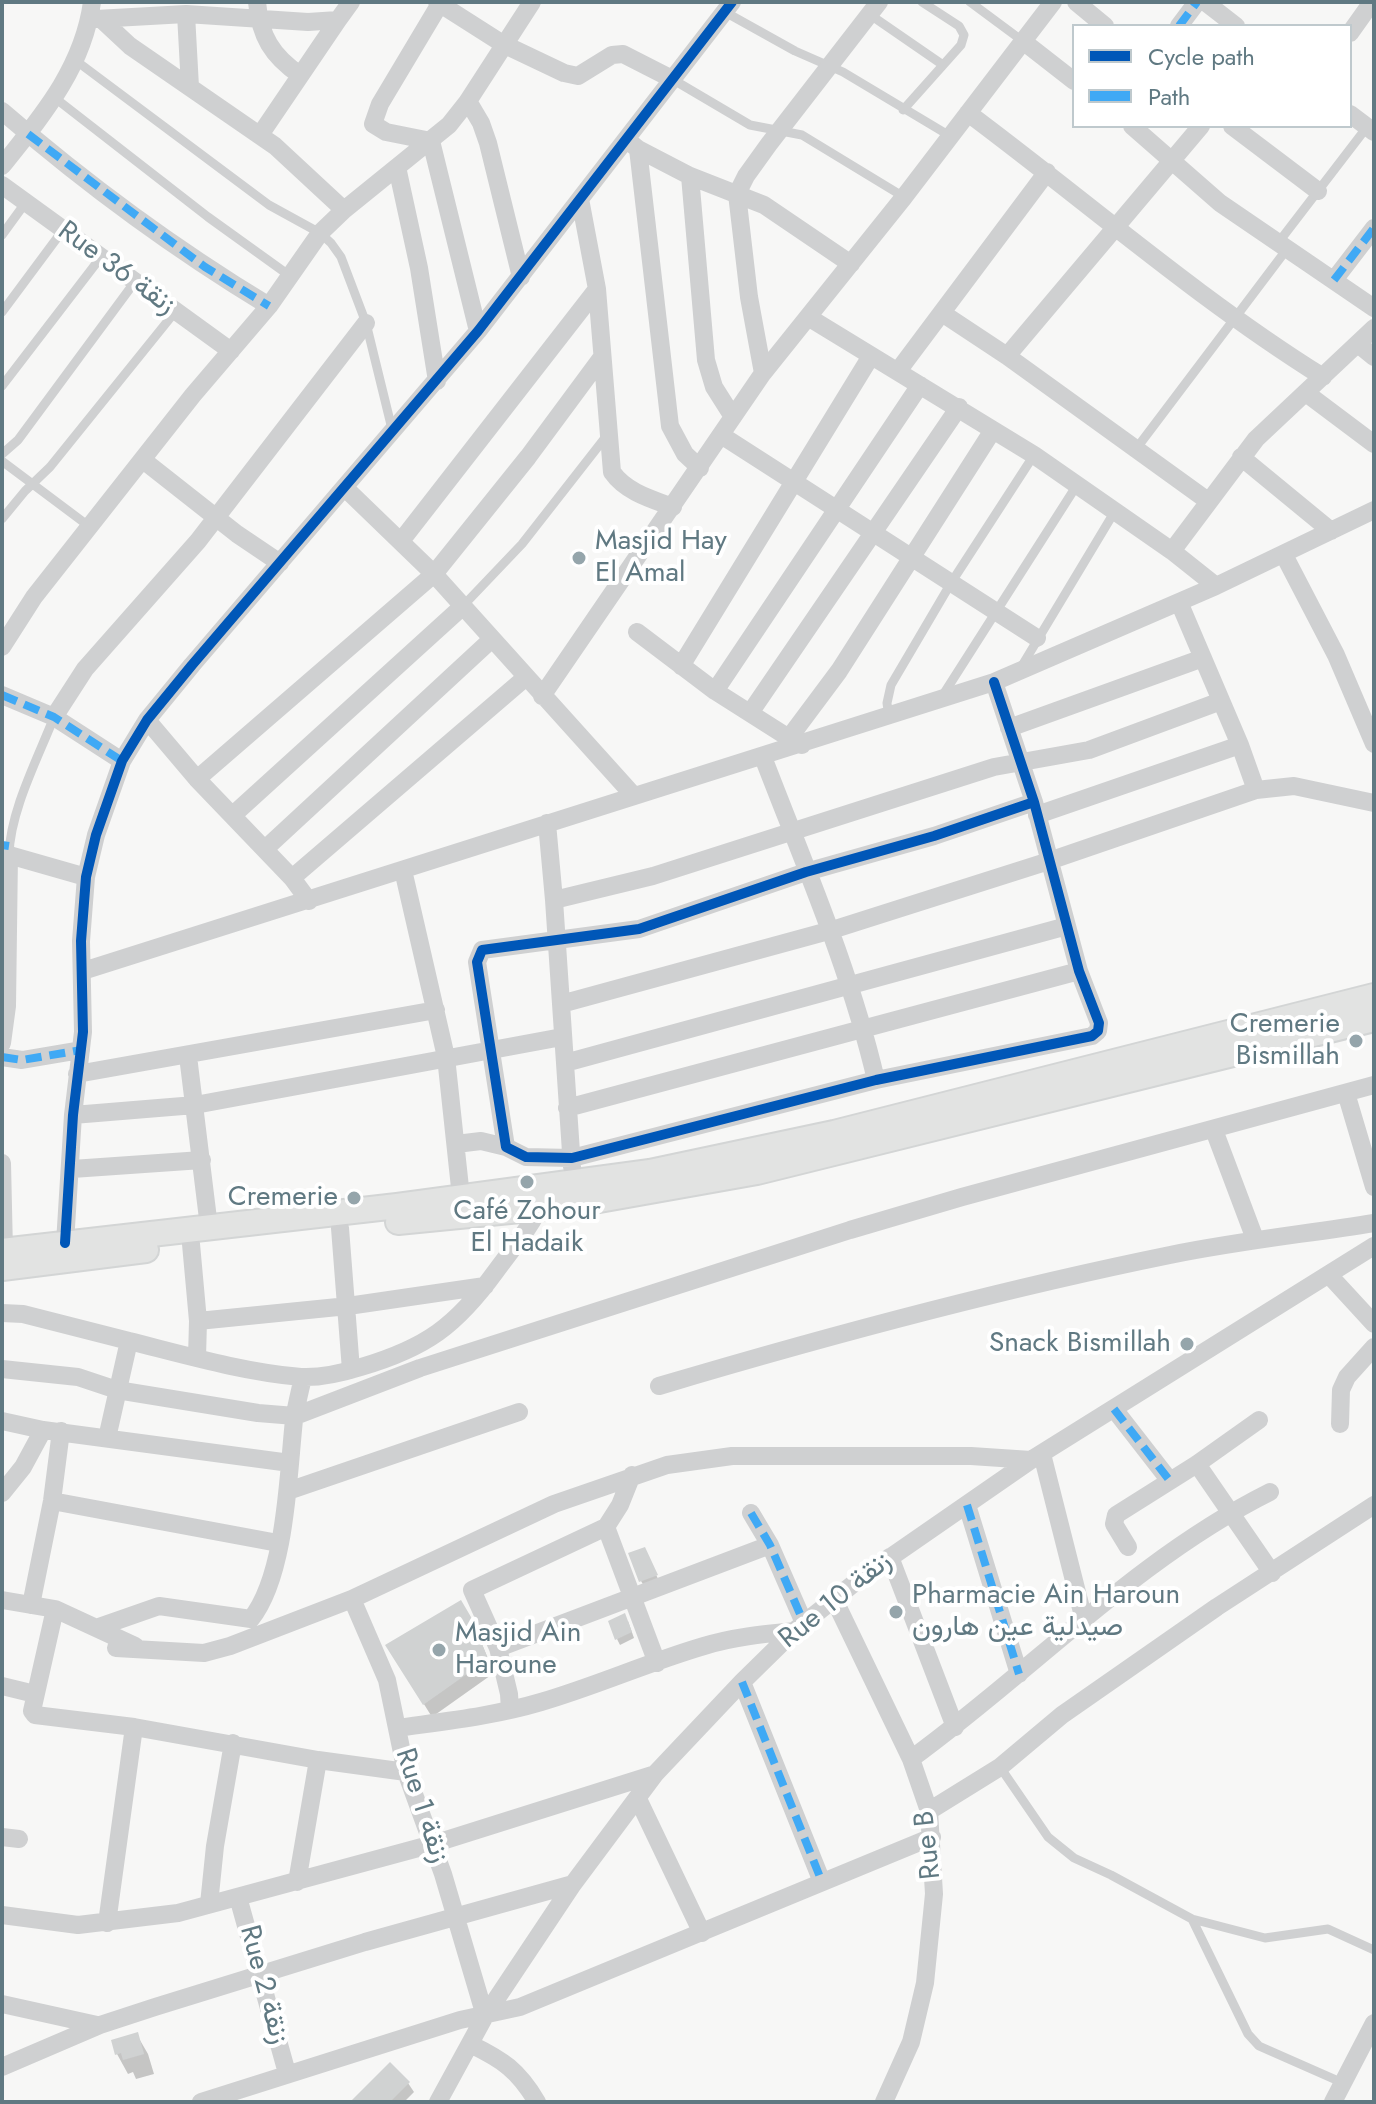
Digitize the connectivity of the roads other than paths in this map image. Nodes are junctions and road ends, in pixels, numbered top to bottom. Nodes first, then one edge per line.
1 (351, 2) edge
2 (532, 2) edge
3 (922, 2) edge
4 (970, 2) edge
5 (1053, 2) edge
6 (1076, 2) edge
7 (1197, 2) edge
8 (1205, 2) edge
9 (1372, 2) edge
10 (440, 3) edge
11 (729, 7) edge
12 (874, 8) edge
13 (258, 11) edge
14 (94, 13) edge
15 (186, 14) junction
16 (338, 20) junction
17 (1103, 24) edge
18 (1180, 24) edge
19 (1233, 24) edge
20 (1352, 30) edge
21 (1024, 42) junction
22 (503, 44) junction
23 (75, 60) junction
24 (828, 65) junction
25 (943, 65) junction
26 (300, 75) junction
27 (672, 79) junction
28 (1072, 79) edge
29 (190, 87) junction
30 (55, 98) junction
31 (468, 101) junction
32 (903, 110) junction
33 (2, 111) edge
34 (968, 113) junction
35 (1352, 116) edge
36 (1134, 128) edge
37 (1199, 128) edge
38 (1235, 128) edge
39 (779, 130) junction
40 (1370, 130) edge
41 (28, 134) junction
42 (260, 135) junction
43 (950, 136) junction
44 (431, 141) junction
45 (632, 145) junction
46 (1170, 162) junction
47 (2, 166) edge
48 (397, 167) junction
49 (1047, 172) junction
50 (690, 176) junction
51 (2, 185) edge
52 (1318, 191) junction
53 (737, 194) junction
54 (904, 197) junction
55 (580, 199) junction
56 (26, 202) junction
57 (344, 210) junction
58 (1116, 227) junction
59 (1374, 228) edge
60 (63, 230) junction
61 (320, 233) junction
62 (2, 235) edge
63 (1282, 246) junction
64 (101, 257) junction
65 (851, 264) junction
66 (290, 276) junction
67 (521, 277) junction
68 (1334, 280) junction
69 (134, 283) junction
70 (597, 289) junction
71 (269, 306) junction
72 (1374, 308) edge
73 (2, 312) edge
74 (175, 312) junction
75 (942, 313) junction
76 (808, 317) junction
77 (1237, 317) junction
78 (366, 323) junction
79 (1374, 328) edge
80 (478, 331) junction
81 (1358, 344) junction
82 (231, 351) junction
83 (871, 356) junction
84 (1007, 356) junction
85 (602, 357) junction
86 (1374, 357) edge
87 (898, 371) junction
88 (763, 373) junction
89 (1323, 377) junction
90 (437, 381) junction
91 (920, 385) junction
92 (2, 386) edge
93 (1306, 393) junction
94 (959, 407) junction
95 (733, 417) junction
96 (993, 430) junction
97 (393, 433) junction
98 (608, 434) junction
99 (721, 435) junction
100 (1374, 444) edge
101 (1136, 449) junction
102 (2, 454) edge
103 (1034, 455) junction
104 (1241, 457) junction
105 (143, 460) junction
106 (2, 461) edge
107 (700, 468) junction
108 (795, 480) junction
109 (32, 484) junction
110 (1077, 485) junction
111 (345, 488) junction
112 (1208, 501) junction
113 (673, 507) junction
114 (838, 509) junction
115 (1374, 510) edge
116 (1115, 511) junction
117 (2, 519) edge
118 (216, 519) junction
119 (90, 527) junction
120 (1331, 531) junction
121 (876, 533) junction
122 (401, 541) junction
123 (1172, 551) junction
124 (1284, 555) junction
125 (912, 557) junction
126 (280, 563) junction
127 (434, 574) junction
128 (951, 583) junction
129 (1216, 586) junction
130 (1179, 602) junction
131 (462, 607) junction
132 (996, 613) junction
133 (637, 632) dead end
134 (1037, 638) junction
135 (492, 639) junction
136 (2, 647) edge
137 (1203, 658) junction
138 (681, 666) junction
139 (1019, 671) junction
140 (525, 678) junction
141 (994, 682) junction
142 (715, 691) junction
143 (2, 695) edge
144 (542, 696) junction
145 (939, 700) junction
146 (1221, 701) junction
147 (750, 713) junction
148 (54, 717) junction
149 (889, 718) junction
150 (147, 720) junction
151 (1009, 728) junction
152 (796, 742) junction
153 (1374, 744) edge
154 (1240, 745) junction
155 (763, 757) junction
156 (122, 761) junction
157 (1021, 762) junction
158 (197, 779) junction
159 (1256, 790) junction
160 (634, 796) junction
161 (1374, 803) edge
162 (1035, 808) junction
163 (233, 815) junction
164 (547, 823) junction
165 (792, 831) junction
166 (7, 848) edge
167 (265, 849) junction
168 (1049, 861) junction
169 (403, 870) junction
170 (806, 872) junction
171 (86, 877) junction
172 (292, 878) junction
173 (554, 900) junction
174 (309, 901) junction
175 (1067, 926) junction
176 (832, 930) junction
177 (556, 938) junction
178 (83, 971) junction
179 (1079, 971) junction
180 (851, 986) junction
181 (1374, 996) edge
182 (561, 1004) junction
183 (436, 1010) junction
184 (1374, 1019) edge
185 (864, 1029) junction
186 (562, 1037) junction
187 (2, 1043) edge
188 (81, 1050) junction
189 (490, 1050) junction
190 (188, 1056) junction
191 (2, 1057) edge
192 (446, 1057) junction
193 (565, 1063) junction
194 (77, 1074) junction
195 (876, 1080) junction
196 (1374, 1085) edge
197 (1346, 1093) junction
198 (195, 1105) junction
199 (567, 1108) junction
200 (73, 1115) junction
201 (1214, 1130) junction
202 (456, 1144) junction
203 (506, 1147) junction
204 (572, 1158) junction
205 (202, 1160) junction
206 (2, 1163) edge
207 (72, 1169) junction
208 (1374, 1187) edge
209 (558, 1196) junction
210 (461, 1197) junction
211 (1374, 1223) edge
212 (209, 1227) junction
213 (340, 1228) junction
214 (1255, 1239) junction
215 (65, 1243) junction
216 (191, 1244) junction
217 (1374, 1246) edge
218 (3, 1257) edge
219 (1329, 1275) junction
220 (485, 1286) junction
221 (348, 1306) junction
222 (2, 1313) edge
223 (198, 1321) junction
224 (1374, 1324) edge
225 (129, 1341) junction
226 (1374, 1347) edge
227 (197, 1358) junction
228 (2, 1369) edge
229 (351, 1370) junction
230 (303, 1377) junction
231 (659, 1386) dead end
232 (117, 1390) junction
233 (1114, 1409) junction
234 (519, 1412) dead end
235 (295, 1416) junction
236 (1259, 1420) dead end
237 (2, 1421) edge
238 (1340, 1424) dead end
239 (52, 1431) junction
240 (107, 1438) junction
241 (1037, 1457) junction
242 (290, 1463) junction
243 (1197, 1464) junction
244 (632, 1475) junction
245 (1170, 1481) junction
246 (5, 1484) edge
247 (288, 1491) junction
248 (1270, 1492) dead end
249 (52, 1501) junction
250 (967, 1505) junction
251 (1374, 1505) edge
252 (1229, 1512) junction
253 (751, 1513) dead end
254 (606, 1527) junction
255 (278, 1543) junction
256 (770, 1545) junction
257 (1128, 1547) dead end
258 (890, 1557) junction
259 (1272, 1573) junction
260 (633, 1597) junction
261 (352, 1599) junction
262 (834, 1599) junction
263 (2, 1600) edge
264 (31, 1605) junction
265 (55, 1609) junction
266 (1084, 1620) junction
267 (799, 1627) junction
268 (96, 1628) junction
269 (116, 1648) dead end
270 (498, 1648) junction
271 (145, 1651) junction
272 (657, 1663) junction
273 (1019, 1674) junction
274 (742, 1682) junction
275 (2, 1686) edge
276 (35, 1694) junction
277 (510, 1710) junction
278 (134, 1727) junction
279 (955, 1727) junction
280 (397, 1728) junction
281 (233, 1743) junction
282 (911, 1759) junction
283 (318, 1760) junction
284 (1000, 1767) junction
285 (406, 1772) junction
286 (655, 1774) junction
287 (638, 1799) junction
288 (929, 1811) junction
289 (932, 1837) junction
290 (433, 1844) junction
291 (297, 1882) junction
292 (822, 1882) junction
293 (573, 1884) junction
294 (238, 1897) junction
295 (209, 1904) junction
296 (2, 1915) edge
297 (455, 1916) junction
298 (1192, 1919) junction
299 (107, 1923) junction
300 (702, 1933) junction
301 (1374, 1950) edge
302 (260, 1975) junction
303 (2, 2004) edge
304 (485, 2016) junction
305 (1374, 2023) edge
306 (100, 2025) junction
307 (470, 2044) junction
308 (2, 2067) edge
309 (287, 2073) junction
310 (1343, 2083) junction
311 (201, 2102) edge
312 (438, 2102) edge
313 (537, 2102) edge
314 (884, 2102) edge
315 (1333, 2102) edge

1 - 16 street
2 - 22 street
3 - 25 lane
4 - 21 lane
5 - 21 street
6 - 17 street
7 - 18 street
8 - 19 street
9 - 20 street
10 - 22 street
10 - 44 street
11 - 24 lane
11 - 27 street
12 - 24 street
12 - 25 lane
13 - 15 street
13 - 16 street
13 - 26 street
14 - 15 street
14 - 23 street
14 - 29 street
15 - 29 street
16 - 26 street
21 - 28 street
21 - 34 street
22 - 27 street
22 - 31 street
23 - 30 street
23 - 61 lane
24 - 32 lane
24 - 39 street
25 - 32 lane
26 - 42 street
27 - 39 lane
27 - 45 street
29 - 42 street
30 - 41 street
30 - 66 lane
31 - 44 street
31 - 67 street
32 - 43 lane
33 - 41 street
34 - 43 street
34 - 49 street
35 - 40 street
36 - 46 street
37 - 46 street
38 - 52 street
39 - 53 street
39 - 54 lane
40 - 52 lane
41 - 47 street
41 - 71 street
42 - 57 street
43 - 54 street
44 - 48 street
44 - 80 street
45 - 50 street
45 - 55 street
45 - 107 street
46 - 58 street
46 - 63 street
48 - 57 street
48 - 90 street
49 - 58 street
49 - 75 street
50 - 53 street
50 - 95 street
51 - 56 street, Rue 36 زنقة
52 - 63 lane
53 - 65 street
53 - 88 street
54 - 65 street
55 - 67 street
55 - 70 street
56 - 60 street, Rue 36 زنقة
56 - 62 lane
57 - 61 street
58 - 77 street
58 - 84 street
59 - 68 street
60 - 64 street, Rue 36 زنقة
60 - 73 lane
61 - 66 street
61 - 78 lane
63 - 68 street
63 - 77 lane
64 - 69 street, Rue 36 زنقة
64 - 92 lane
65 - 76 street
66 - 71 street
67 - 80 street
68 - 72 street
69 - 74 street, Rue 36 زنقة
69 - 102 lane
70 - 85 street
70 - 122 street
71 - 82 street
74 - 82 street, Rue 36 زنقة
74 - 109 lane
75 - 84 street
75 - 87 street
76 - 83 street
76 - 88 street
77 - 89 street
77 - 101 lane
78 - 97 lane
78 - 118 street
79 - 81 street
80 - 90 street
81 - 86 street
81 - 89 street
82 - 105 street
83 - 87 street
83 - 108 street
84 - 101 street
85 - 98 street
85 - 127 street
87 - 91 street
88 - 95 street
89 - 93 street
90 - 97 street
91 - 94 street
91 - 114 street
93 - 100 street
93 - 104 street
94 - 96 street
94 - 121 street
95 - 99 street
96 - 103 street
96 - 125 street
97 - 111 street
98 - 113 street
98 - 131 lane
99 - 107 street
99 - 108 street
101 - 112 street
103 - 110 street
103 - 128 lane
104 - 112 street
104 - 120 street
105 - 118 street
105 - 119 street
106 - 109 lane
107 - 113 street
108 - 114 street
108 - 138 street
109 - 117 lane
109 - 119 lane
110 - 116 street
110 - 132 lane
111 - 122 street
111 - 126 street
112 - 123 street
113 - 144 street
114 - 121 street
114 - 142 street
115 - 120 street
116 - 123 street
116 - 134 lane
118 - 126 street
118 - 148 street
119 - 136 street
120 - 124 street
121 - 125 street
121 - 147 street
122 - 127 street
123 - 129 street
124 - 129 street
124 - 153 street
125 - 128 street
125 - 152 street
126 - 150 street
127 - 131 street
127 - 158 street
128 - 132 street
128 - 149 lane
129 - 130 street
130 - 137 street
130 - 139 street
131 - 135 street
131 - 163 street
132 - 134 street
132 - 145 lane
133 - 138 street
134 - 139 lane
135 - 140 street
135 - 167 street
137 - 146 street
137 - 151 street
138 - 142 street
139 - 141 street
140 - 144 street
140 - 172 street
141 - 145 street
141 - 151 street
142 - 147 street
143 - 148 street
144 - 160 street
145 - 149 street
146 - 154 street
146 - 157 street
147 - 152 street
148 - 156 street
148 - 166 lane
149 - 152 street
150 - 156 street
150 - 158 street
151 - 157 street
152 - 155 street
154 - 159 street
154 - 162 street
155 - 160 street
155 - 165 street
156 - 171 street
157 - 162 street
157 - 165 street
158 - 163 street
159 - 161 street
159 - 168 street
160 - 164 street
162 - 168 street
162 - 170 street
163 - 167 street
164 - 169 street
164 - 173 street
165 - 170 street
165 - 173 street
166 - 171 street
166 - 187 street
167 - 172 street
168 - 175 street
168 - 176 street
169 - 174 street
169 - 183 street
170 - 176 street
170 - 177 street
171 - 178 street
172 - 174 street
173 - 177 street
174 - 178 street
175 - 179 street
175 - 180 street
176 - 180 street
176 - 182 street
177 - 182 street
177 - 189 street
178 - 188 street
179 - 185 street
179 - 195 street
180 - 185 street
180 - 193 street
181 - 209 main road
182 - 186 street
183 - 190 street
183 - 192 street
184 - 209 main road
185 - 195 street
185 - 199 street
186 - 189 street
186 - 193 street
188 - 191 street
188 - 194 street
189 - 192 street
189 - 203 street
190 - 194 street
190 - 198 street
192 - 198 street
192 - 202 street
193 - 199 street
194 - 200 street
195 - 204 street
196 - 197 street
197 - 201 street
197 - 208 street
198 - 200 street
198 - 205 street
199 - 204 street
200 - 207 street
201 - 214 street
201 - 235 street
202 - 203 street
202 - 210 street
203 - 204 street
204 - 209 street
205 - 207 street
205 - 212 street
206 - 218 street
207 - 215 street
209 - 210 main road
209 - 213 main road
209 - 220 street
210 - 212 main road
211 - 214 street
212 - 215 main road
213 - 216 main road
213 - 221 street
214 - 231 street
215 - 218 main road
216 - 218 main road
216 - 223 street
217 - 219 street, Rue 10 زنقة
219 - 224 street
219 - 233 street, Rue 10 زنقة
220 - 221 street
220 - 229 street
221 - 223 street
221 - 229 street
222 - 225 street
223 - 227 street
225 - 227 street
225 - 232 street
226 - 238 street
227 - 230 street
228 - 232 street
229 - 230 street
230 - 235 street
232 - 235 street
232 - 240 street
233 - 241 street, Rue 10 زنقة
233 - 245 street
234 - 247 street
235 - 242 street
236 - 243 street
237 - 239 street
239 - 240 street
239 - 246 street
239 - 249 street
240 - 242 street
241 - 244 street
241 - 250 street, Rue 10 زنقة
241 - 266 street
242 - 247 street
243 - 245 street
243 - 252 street
244 - 254 street
244 - 261 street
245 - 257 street
247 - 255 street
248 - 252 street
249 - 255 street
249 - 264 street
250 - 258 street, Rue 10 زنقة
250 - 273 street
251 - 259 street
252 - 259 street
252 - 266 street
253 - 256 street
254 - 260 street
254 - 270 street
255 - 268 street
256 - 260 street
256 - 267 street
258 - 262 street, Rue 10 زنقة
258 - 279 street
259 - 284 street
260 - 270 street
260 - 272 street
261 - 271 street
261 - 280 street, Rue 1 زنقة
262 - 267 street, Rue 10 زنقة
262 - 282 street, Rue B
263 - 264 street
264 - 265 street
265 - 268 street
265 - 276 street
266 - 273 street
267 - 272 street
267 - 274 street, Rue 10 زنقة
268 - 271 street
269 - 271 street
270 - 277 street
272 - 277 street
273 - 279 street
274 - 286 street, Rue 10 زنقة
274 - 292 street
275 - 276 street
276 - 278 street
277 - 280 street
278 - 281 street
278 - 299 street
279 - 282 street
280 - 285 street, Rue 1 زنقة
281 - 283 street
281 - 295 street
282 - 288 street, Rue B
283 - 285 street
283 - 291 street
284 - 288 street
284 - 298 lane
285 - 290 street, Rue 1 زنقة
286 - 287 street, Rue 10 زنقة
286 - 290 street
287 - 293 street, Rue 10 زنقة
287 - 300 street
288 - 289 street, Rue B
289 - 292 street
289 - 314 street, Rue B
290 - 291 street
290 - 297 street, Rue 1 زنقة
291 - 294 street
292 - 300 street
293 - 297 street
293 - 304 street, Rue 10 زنقة
294 - 295 street
294 - 302 street, Rue 2 زنقة
295 - 299 street
296 - 299 street
297 - 302 street
297 - 304 street, Rue 1 زنقة
298 - 301 lane
298 - 310 lane
300 - 304 street
302 - 306 street
302 - 309 street, Rue 2 زنقة
303 - 306 street
304 - 307 street, Rue 10 زنقة
304 - 309 street
305 - 310 street
306 - 308 street
307 - 312 street, Rue 10 زنقة
307 - 313 street
309 - 311 street
310 - 315 street

